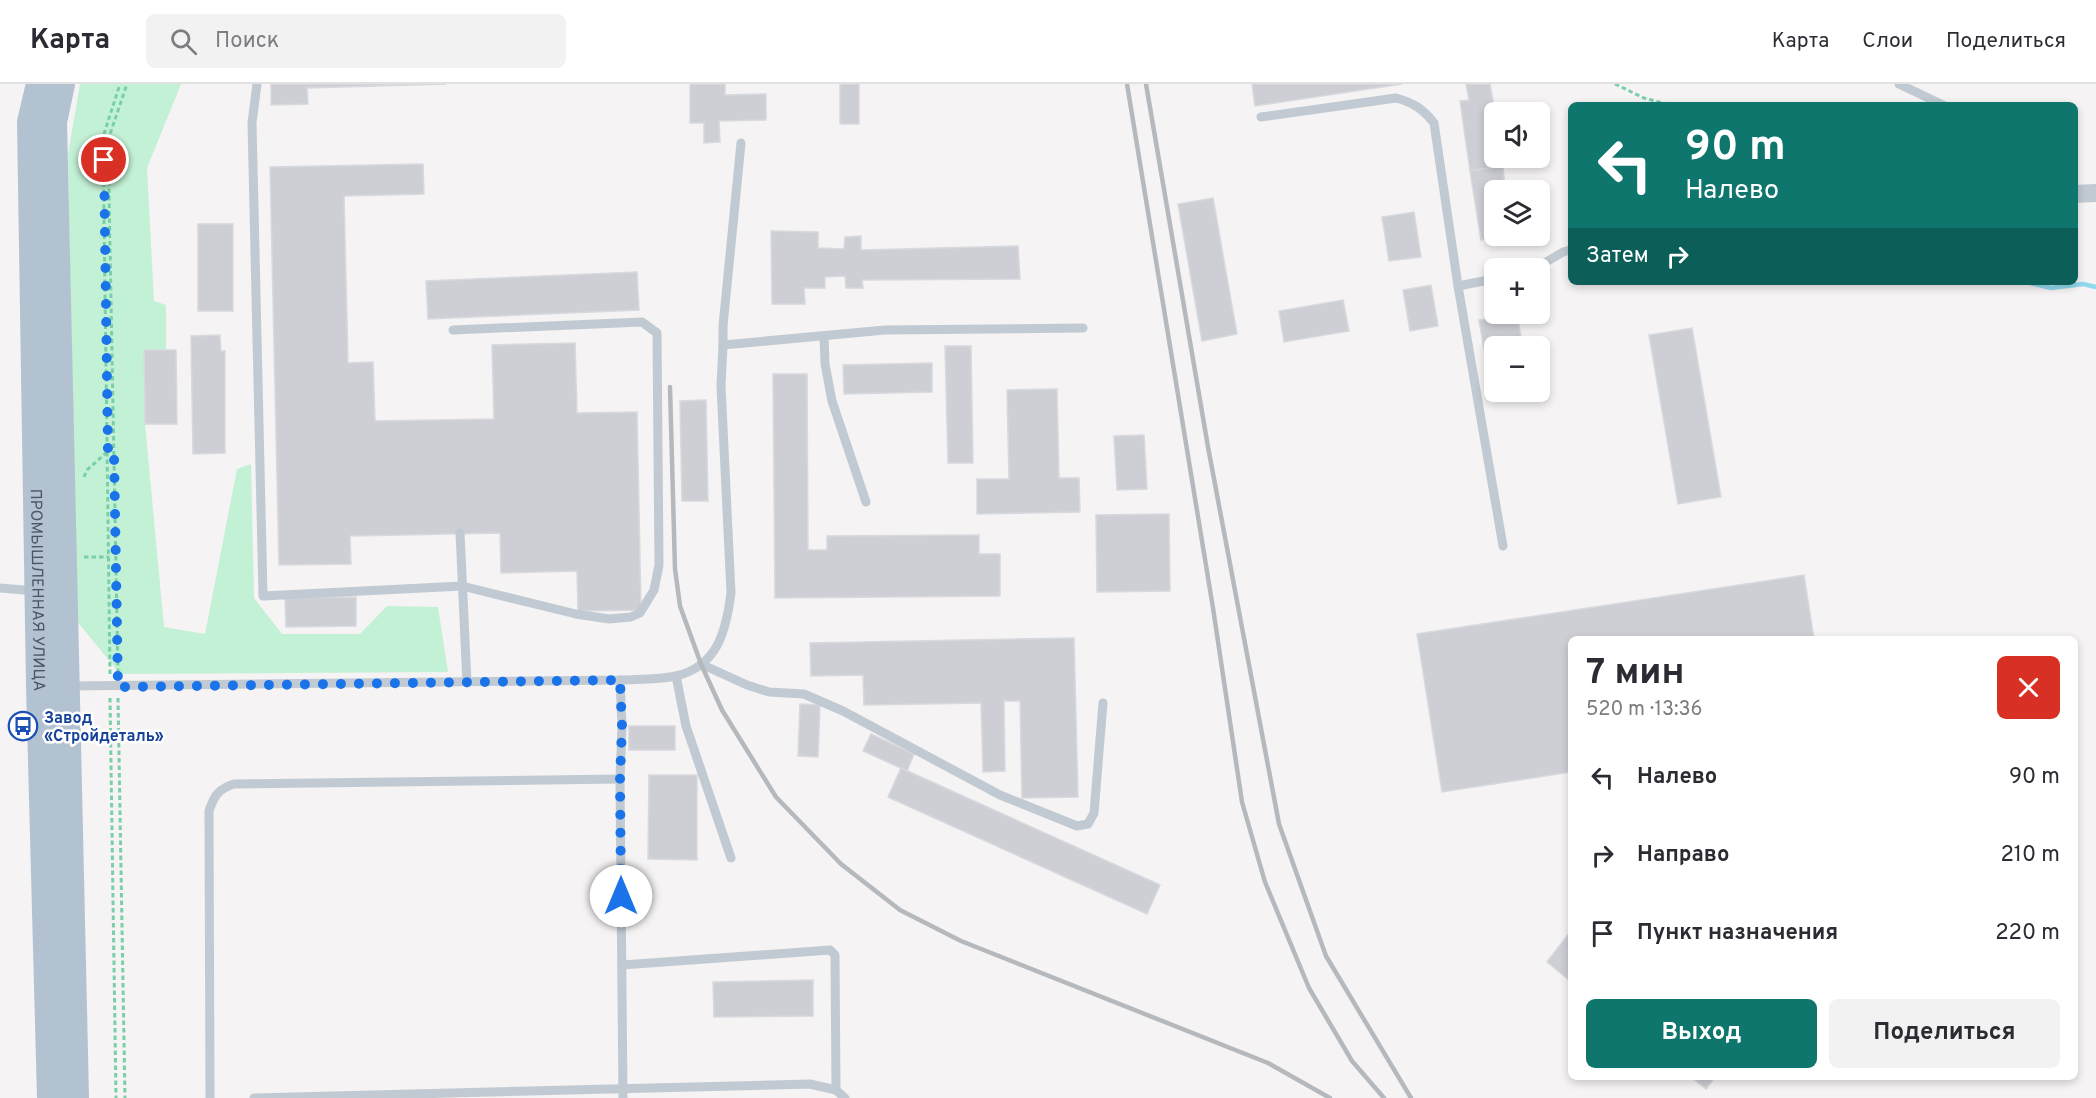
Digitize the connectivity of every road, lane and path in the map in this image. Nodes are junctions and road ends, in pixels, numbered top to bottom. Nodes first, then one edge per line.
1 (40, 84) edge
2 (61, 84) edge
3 (120, 84) edge
4 (127, 84) edge
5 (257, 84) edge
6 (1615, 84) edge
7 (1899, 84) edge
8 (1659, 102) edge
9 (1937, 102) edge
10 (1260, 117) dead end
11 (741, 143) dead end
12 (2096, 193) edge
13 (2078, 194) edge
14 (1568, 251) edge
15 (1550, 260) edge
16 (1484, 281) edge
17 (1458, 286) junction
18 (1083, 328) dead end
19 (453, 330) dead end
20 (824, 336) junction
21 (723, 345) junction
22 (108, 452) junction
23 (114, 452) junction
24 (84, 486) dead end
25 (866, 502) dead end
26 (460, 533) dead end
27 (1503, 546) dead end
28 (85, 557) dead end
29 (109, 558) junction
30 (462, 586) junction
31 (0, 588) edge
32 (39, 591) junction
33 (701, 664) junction
34 (676, 676) junction
35 (620, 680) junction
36 (467, 683) junction
37 (52, 686) junction
38 (114, 687) junction
39 (1103, 703) dead end
40 (620, 779) junction
41 (731, 858) dead end
42 (622, 965) junction
43 (836, 1090) junction
44 (623, 1093) edge
45 (51, 1098) edge
46 (75, 1098) edge
47 (116, 1098) edge
48 (125, 1098) edge
49 (210, 1098) edge
50 (254, 1098) edge
51 (845, 1098) edge

1 - 32 main road, ПРОМЫШЛЕННАЯ УЛИЦА
2 - 37 main road, ПРОМЫШЛЕННАЯ УЛИЦА
3 - 22 path
4 - 23 path
5 - 30 lane
6 - 8 path
7 - 9 lane
10 - 17 lane
11 - 21 lane
12 - 13 street
14 - 15 lane
16 - 17 lane
17 - 27 lane
18 - 20 lane
19 - 30 lane
20 - 21 lane
20 - 25 lane
21 - 33 lane
22 - 23 path
22 - 24 path
22 - 29 path
23 - 38 path
26 - 30 lane
28 - 29 path
29 - 38 path
30 - 36 lane
31 - 32 lane
32 - 37 main road, ПРОМЫШЛЕННАЯ УЛИЦА
33 - 34 lane
33 - 39 lane
34 - 35 lane
34 - 41 lane
35 - 36 lane
35 - 40 lane
36 - 38 lane
37 - 38 lane
37 - 45 main road, ПРОМЫШЛЕННАЯ УЛИЦА
37 - 46 main road, ПРОМЫШЛЕННАЯ УЛИЦА
38 - 47 path
38 - 48 path
40 - 42 lane
40 - 49 lane
42 - 43 lane
42 - 44 lane
43 - 44 lane
43 - 51 lane
44 - 50 lane

